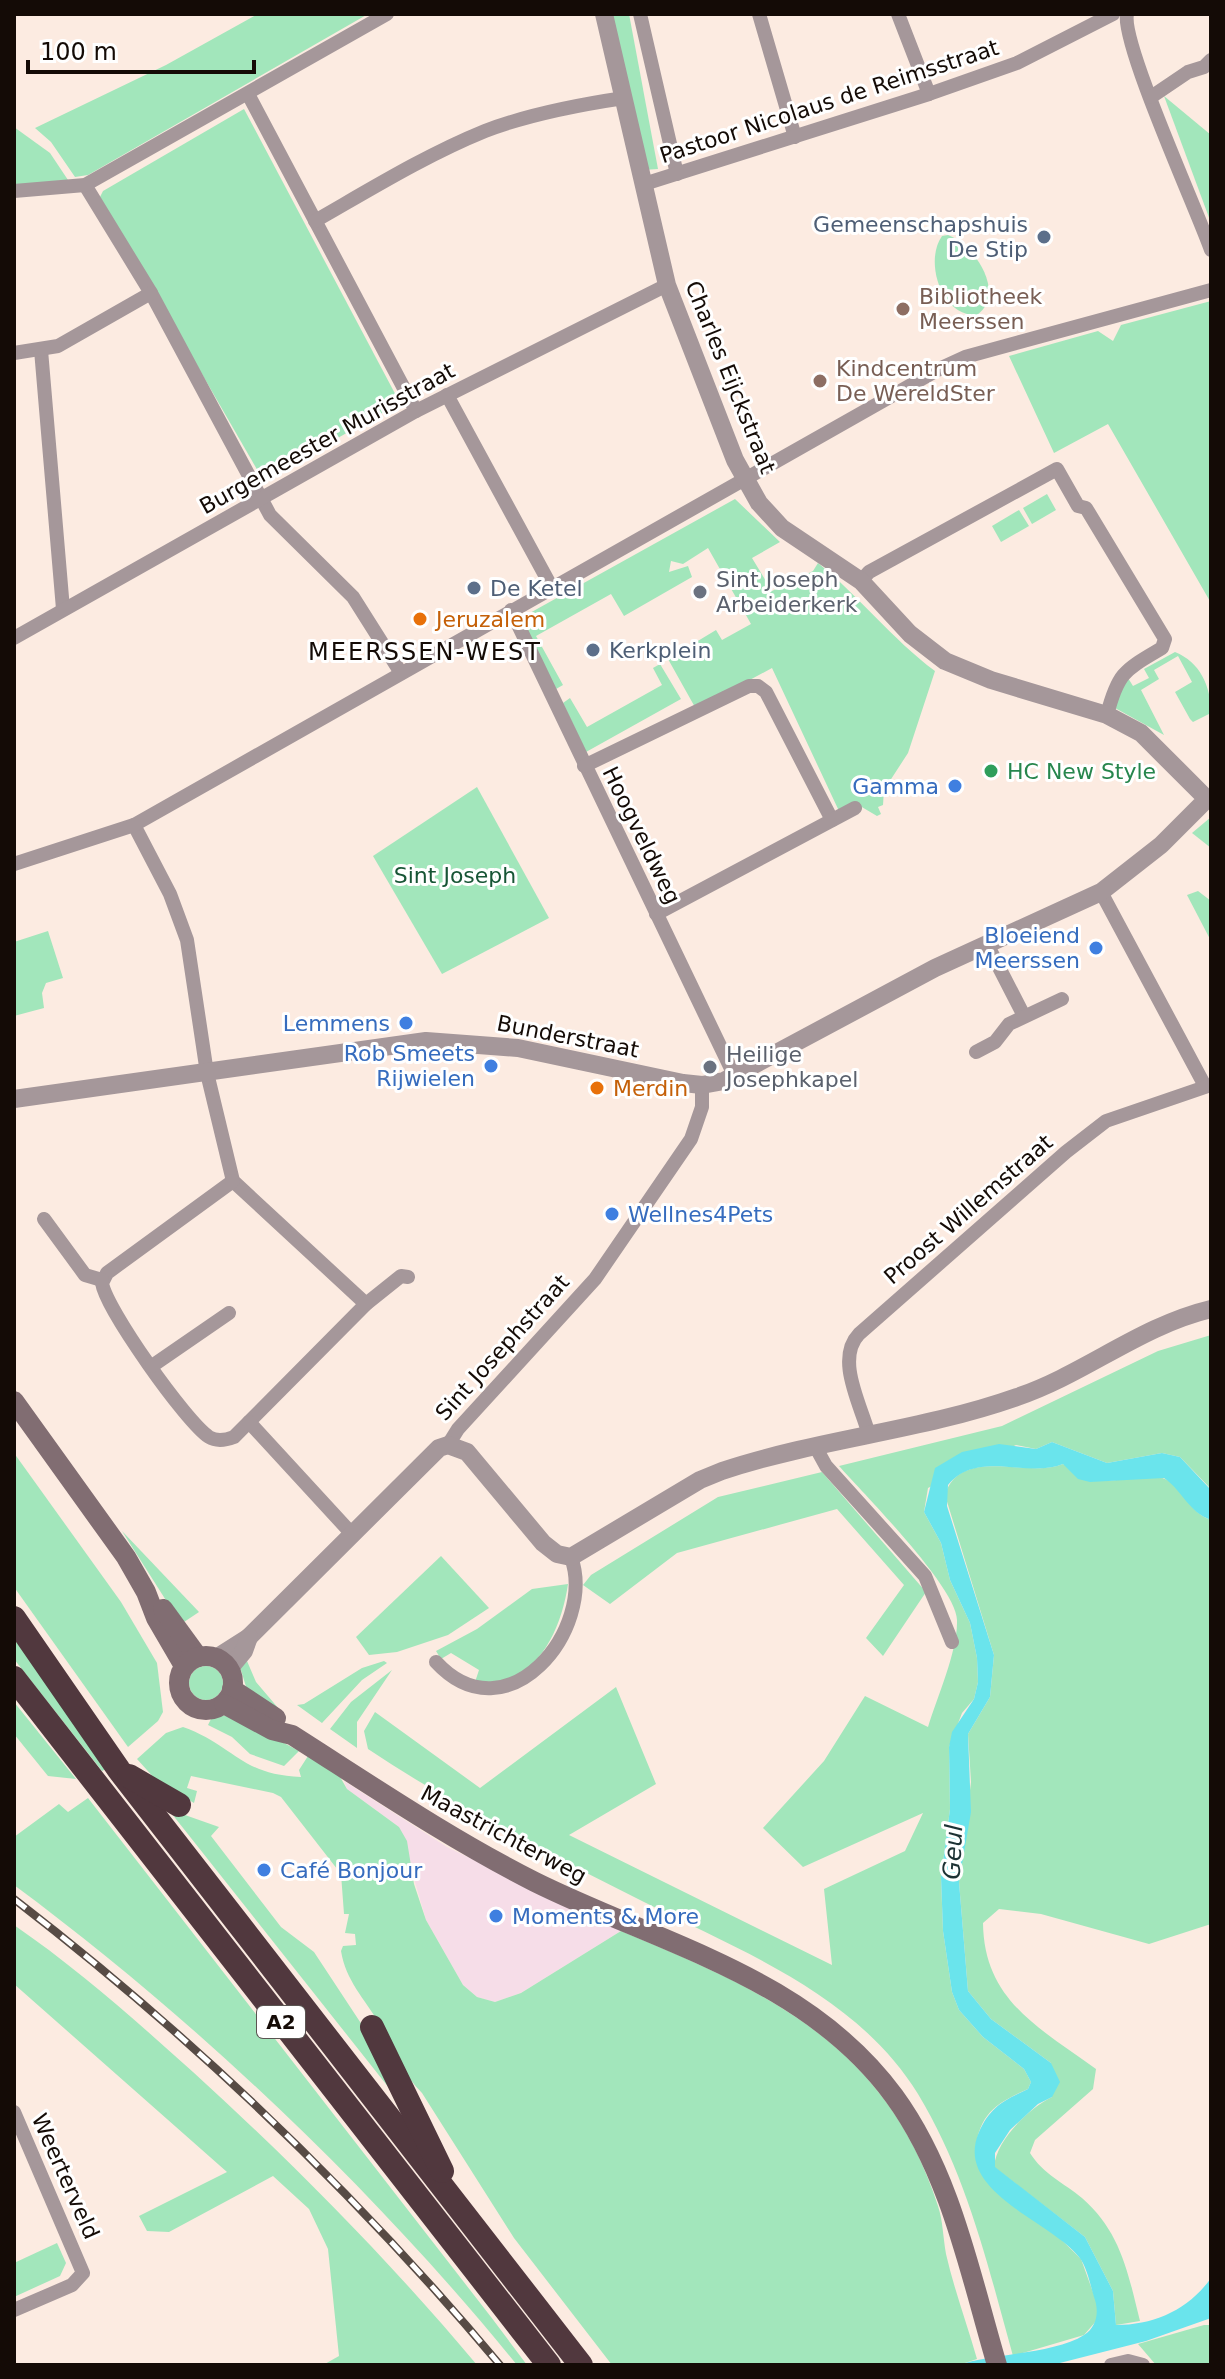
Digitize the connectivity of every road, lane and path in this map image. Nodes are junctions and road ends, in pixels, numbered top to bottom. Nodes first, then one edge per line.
1 (387, 14) edge
2 (604, 14) edge
3 (640, 14) edge
4 (759, 14) edge
5 (898, 14) edge
6 (1113, 14) edge
7 (1127, 14) edge
8 (1211, 60) edge
9 (248, 94) junction
10 (929, 94) junction
11 (1151, 97) junction
12 (624, 98) junction
13 (795, 137) junction
14 (677, 174) junction
15 (644, 184) junction
16 (85, 185) junction
17 (14, 191) edge
18 (315, 221) junction
19 (1211, 250) edge
20 (667, 285) junction
21 (1211, 290) edge
22 (151, 293) junction
23 (41, 350) junction
24 (14, 353) edge
25 (447, 395) junction
26 (416, 411) junction
27 (744, 477) junction
28 (261, 498) junction
29 (861, 581) junction
30 (552, 588) junction
31 (63, 609) junction
32 (511, 610) junction
33 (14, 638) edge
34 (401, 673) junction
35 (1107, 715) junction
36 (584, 766) junction
37 (1209, 797) edge
38 (855, 808) dead end
39 (832, 820) junction
40 (134, 825) junction
41 (14, 864) edge
42 (1101, 892) junction
43 (656, 914) junction
44 (987, 944) junction
45 (1062, 999) dead end
46 (1024, 1016) junction
47 (976, 1052) dead end
48 (207, 1073) junction
49 (735, 1077) junction
50 (702, 1085) junction
51 (1208, 1086) edge
52 (14, 1099) edge
53 (233, 1181) junction
54 (44, 1219) dead end
55 (408, 1277) dead end
56 (102, 1280) junction
57 (366, 1304) junction
58 (1211, 1309) edge
59 (229, 1313) dead end
60 (152, 1366) junction
61 (14, 1401) edge
62 (249, 1422) junction
63 (869, 1435) junction
64 (448, 1445) junction
65 (815, 1446) junction
66 (352, 1534) junction
67 (571, 1557) junction
68 (14, 1618) edge
69 (952, 1642) dead end
70 (436, 1662) dead end
71 (214, 1674) junction
72 (14, 1678) edge
73 (119, 1770) junction
74 (179, 1805) dead end
75 (372, 2027) dead end
76 (14, 2112) edge
77 (460, 2209) junction
78 (14, 2310) edge
79 (994, 2355) edge
80 (549, 2365) edge
81 (581, 2365) edge
82 (1111, 2365) edge
83 (1143, 2365) edge

1 - 9 street
2 - 12 street, Charles Eijckstraat
3 - 14 street
4 - 13 street
5 - 10 street
6 - 10 street, Pastoor Nicolaus de Reimsstraat
7 - 11 street
8 - 11 street
9 - 16 street
9 - 18 street
10 - 13 street, Pastoor Nicolaus de Reimsstraat
11 - 19 street
12 - 15 street, Charles Eijckstraat
12 - 18 street
13 - 14 street, Pastoor Nicolaus de Reimsstraat
14 - 15 street, Pastoor Nicolaus de Reimsstraat
15 - 20 street, Charles Eijckstraat
16 - 17 street
16 - 22 street
18 - 26 street
20 - 25 street, Burgemeester Murisstraat
20 - 27 street, Charles Eijckstraat
21 - 27 street
22 - 23 street
22 - 28 street
23 - 24 street
23 - 31 street
25 - 26 street, Burgemeester Murisstraat
25 - 30 street
26 - 28 street, Burgemeester Murisstraat
27 - 29 street, Charles Eijckstraat
27 - 30 street
28 - 31 street, Burgemeester Murisstraat
28 - 34 street
29 - 35 street, Charles Eijckstraat
29 - 35 street
30 - 32 street
31 - 33 street, Burgemeester Murisstraat
32 - 34 street
32 - 36 street, Hoogveldweg
34 - 40 street
35 - 37 street, Charles Eijckstraat
36 - 39 street
36 - 43 street, Hoogveldweg
37 - 42 street, Bunderstraat
38 - 39 street
39 - 43 street
40 - 41 street
40 - 48 street
42 - 44 street, Bunderstraat
42 - 51 street
43 - 49 street, Hoogveldweg
44 - 46 street
44 - 49 street, Bunderstraat
45 - 46 street
46 - 47 street
48 - 50 street, Bunderstraat
48 - 52 street, Bunderstraat
48 - 53 street
49 - 50 street, Bunderstraat
50 - 64 street, Sint Josephstraat
51 - 63 street, Proost Willemstraat
53 - 56 street
53 - 57 street
54 - 56 street
55 - 57 street
56 - 60 street
57 - 62 street
58 - 63 street
59 - 60 street
60 - 62 street
61 - 71 main road, Maastrichterweg
62 - 66 street
63 - 65 street
64 - 66 street, Sint Josephstraat
64 - 67 street
65 - 67 street
65 - 69 street
66 - 71 street, Sint Josephstraat
67 - 70 street
68 - 73 highway, A2
71 - 79 main road, Maastrichterweg
72 - 80 highway, A2
73 - 74 highway, A2
73 - 77 highway, A2
75 - 77 highway, A2
76 - 78 street, Weerterveld
77 - 81 highway, A2
82 - 83 street

